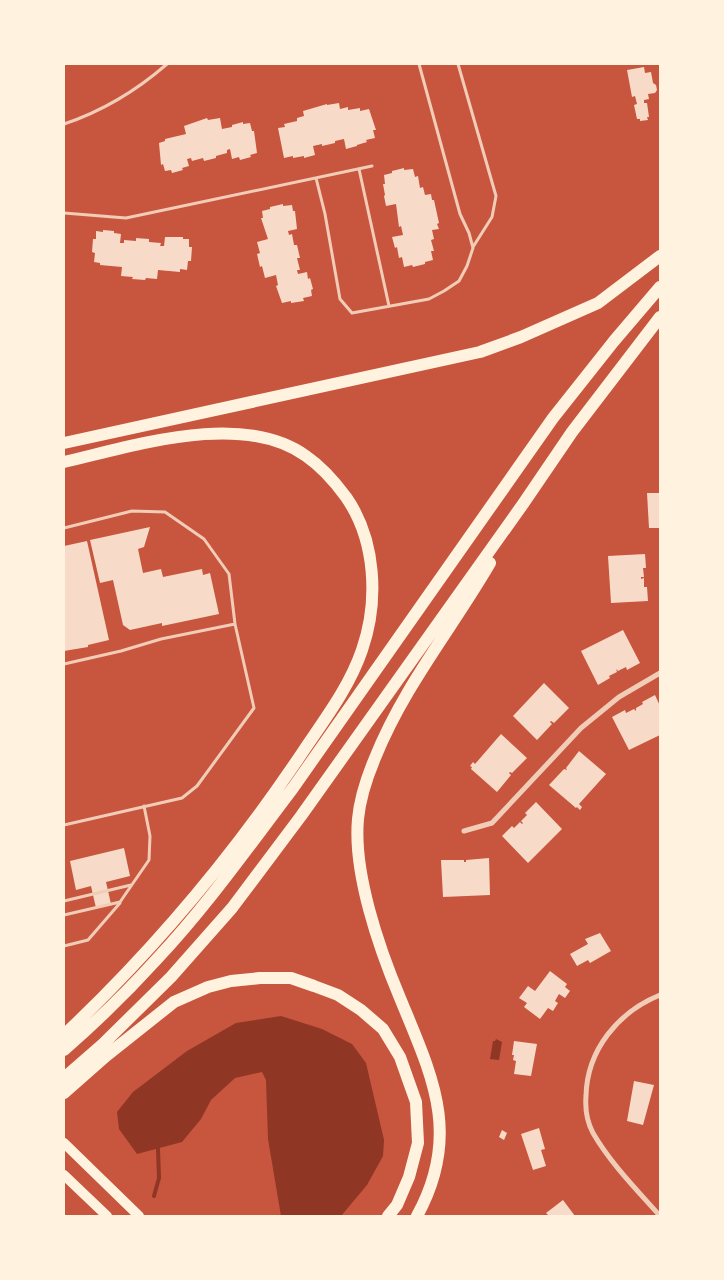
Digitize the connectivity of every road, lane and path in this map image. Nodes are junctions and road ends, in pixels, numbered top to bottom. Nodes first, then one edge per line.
1 (167, 64) edge
2 (419, 64) edge
3 (458, 64) edge
4 (64, 124) edge
5 (372, 166) dead end
6 (359, 169) junction
7 (316, 178) junction
8 (64, 213) edge
9 (473, 248) junction
10 (660, 256) edge
11 (660, 287) edge
12 (389, 306) junction
13 (660, 317) edge
14 (64, 443) edge
15 (64, 462) edge
16 (524, 504) junction
17 (64, 528) edge
18 (234, 624) junction
19 (64, 664) edge
20 (660, 673) edge
21 (144, 806) junction
22 (64, 825) edge
23 (464, 831) dead end
24 (132, 885) junction
25 (64, 901) edge
26 (120, 902) junction
27 (64, 915) edge
28 (64, 946) edge
29 (660, 995) edge
30 (64, 1035) edge
31 (64, 1050) edge
32 (64, 1078) edge
33 (64, 1093) edge
34 (64, 1143) edge
35 (64, 1175) edge
36 (107, 1216) edge
37 (138, 1216) edge
38 (388, 1216) edge
39 (417, 1216) edge
40 (660, 1216) edge

1 - 4 lane
2 - 9 lane
3 - 9 lane
5 - 6 lane
6 - 7 lane
6 - 12 lane
7 - 8 lane
7 - 12 lane
9 - 12 lane
10 - 14 highway
11 - 31 highway
13 - 16 highway
15 - 30 highway
16 - 32 highway
16 - 39 highway
17 - 18 lane
18 - 19 lane
18 - 21 lane
20 - 23 street
21 - 22 lane
21 - 24 lane
24 - 25 lane
24 - 26 lane
26 - 27 lane
26 - 28 lane
29 - 40 street
33 - 38 highway
34 - 37 main road
35 - 36 main road

